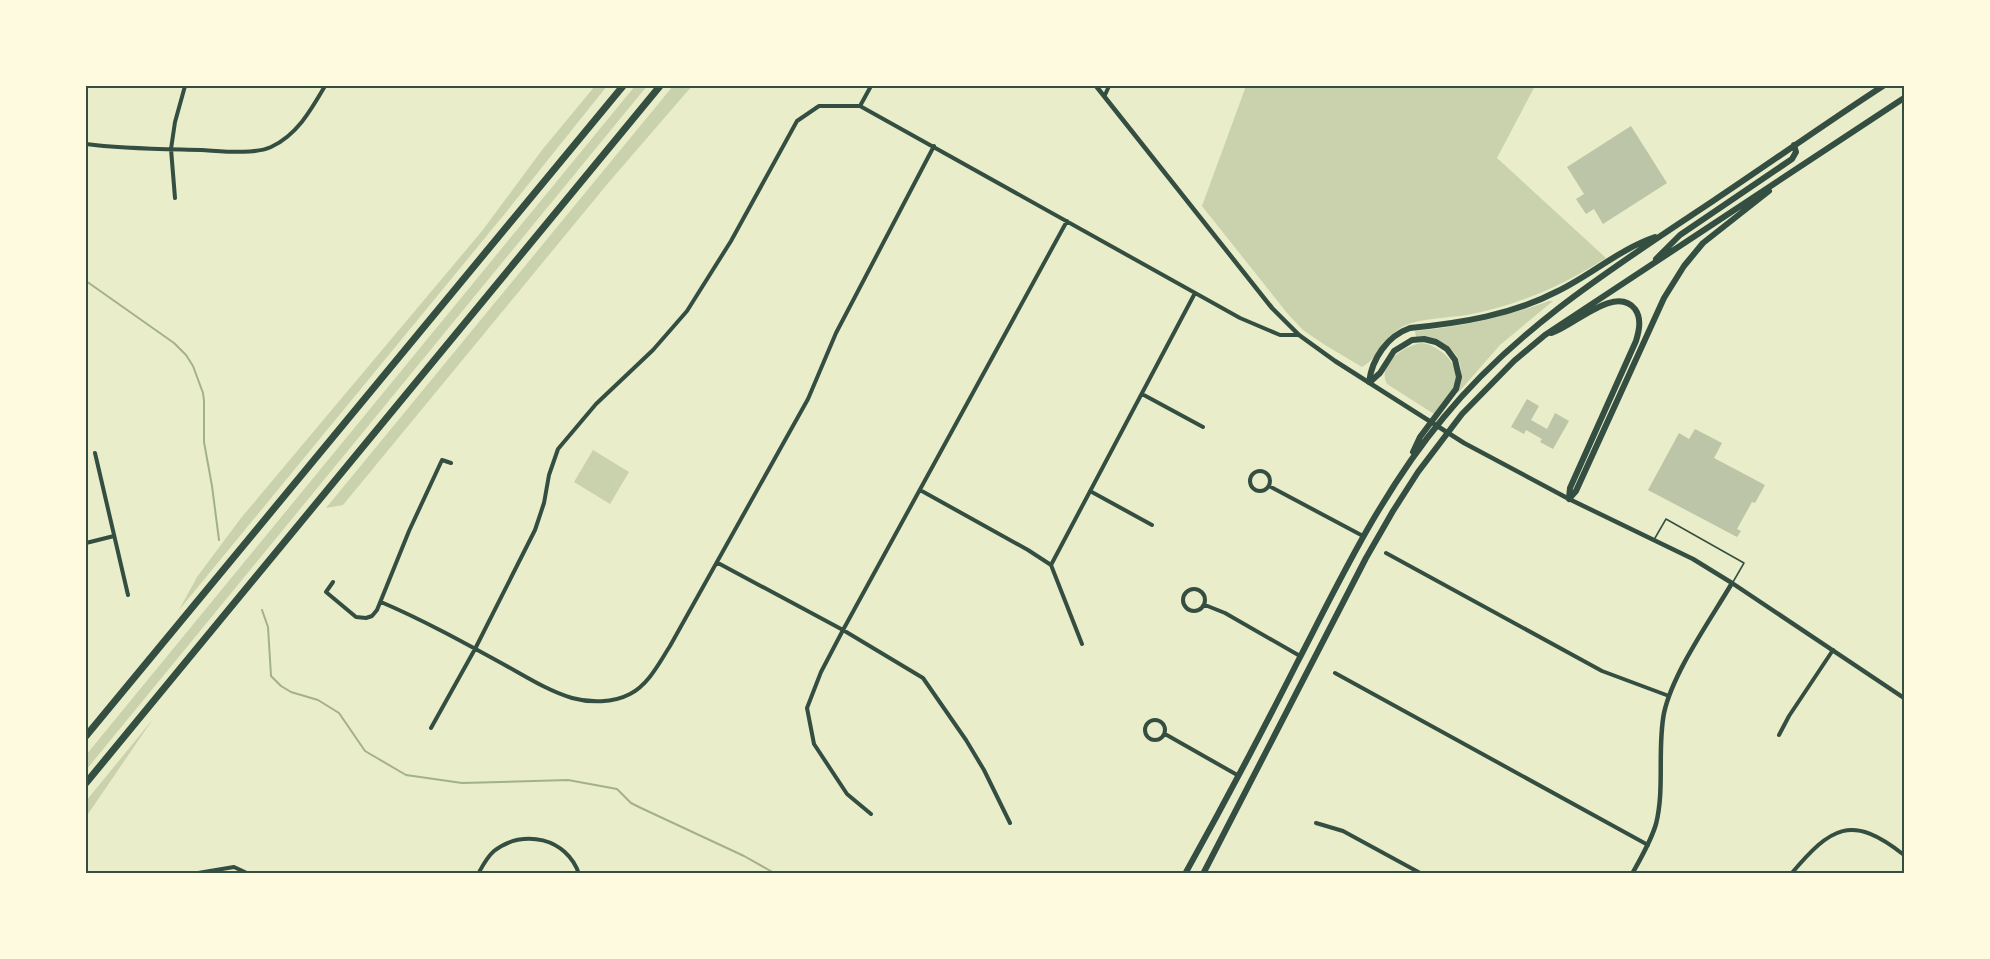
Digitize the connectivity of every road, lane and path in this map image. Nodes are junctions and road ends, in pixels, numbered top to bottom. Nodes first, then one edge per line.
1 (185, 86) edge
2 (325, 86) edge
3 (623, 86) edge
4 (660, 86) edge
5 (871, 86) edge
6 (1096, 86) edge
7 (1109, 86) edge
8 (1883, 86) edge
9 (1105, 95) junction
10 (1905, 98) edge
11 (860, 106) junction
12 (86, 144) edge
13 (1794, 145) junction
14 (934, 146) junction
15 (171, 150) junction
16 (1783, 178) junction
17 (175, 198) dead end
18 (1067, 221) junction
19 (1664, 233) junction
20 (1652, 264) junction
21 (1195, 293) junction
22 (1299, 335) junction
23 (1545, 335) junction
24 (1369, 382) junction
25 (1142, 394) junction
26 (1203, 427) dead end
27 (95, 453) dead end
28 (451, 463) dead end
29 (1407, 465) junction
30 (1269, 486) junction
31 (920, 490) junction
32 (1090, 491) junction
33 (1569, 499) junction
34 (1152, 525) dead end
35 (114, 536) junction
36 (1363, 536) junction
37 (1654, 540) junction
38 (86, 543) edge
39 (1386, 553) dead end
40 (718, 563) junction
41 (1051, 566) junction
42 (333, 582) dead end
43 (1732, 583) junction
44 (128, 596) dead end
45 (381, 602) junction
46 (1204, 605) junction
47 (843, 630) junction
48 (1083, 644) dead end
49 (475, 649) junction
50 (1833, 650) junction
51 (1301, 656) junction
52 (1335, 673) dead end
53 (1669, 696) junction
54 (1905, 698) edge
55 (431, 728) dead end
56 (1165, 734) junction
57 (1779, 735) dead end
58 (86, 736) edge
59 (1239, 776) junction
60 (86, 783) edge
61 (872, 814) dead end
62 (1010, 822) dead end
63 (1316, 823) dead end
64 (1647, 845) junction
65 (1905, 855) edge
66 (192, 873) edge
67 (249, 873) edge
68 (478, 873) edge
69 (579, 873) edge
70 (1185, 873) edge
71 (1203, 873) edge
72 (1422, 873) edge
73 (1632, 873) edge
74 (1791, 873) edge

1 - 15 street
2 - 15 street
3 - 58 highway
4 - 60 highway
5 - 11 street
6 - 9 street
7 - 9 street
8 - 13 main road
9 - 22 street
10 - 16 main road
11 - 14 street
11 - 49 street
12 - 15 street
13 - 19 main road
13 - 20 main road
14 - 18 street
14 - 40 street
15 - 17 street
16 - 20 main road
16 - 33 main road
18 - 21 street
18 - 31 street
19 - 24 main road
19 - 29 main road
20 - 23 main road
21 - 22 street
21 - 25 street
22 - 24 street
23 - 33 main road
23 - 71 main road
24 - 29 main road
24 - 33 street
25 - 26 street
25 - 32 street
27 - 35 street
28 - 45 street
29 - 36 main road
30 - 30 street
30 - 36 street
31 - 41 street
31 - 47 street
32 - 34 street
32 - 41 street
33 - 37 street
35 - 38 street
35 - 44 street
36 - 51 main road
37 - 43 street
37 - 43 lane
39 - 53 street
40 - 47 street
40 - 49 street
41 - 48 street
42 - 45 street
43 - 50 street
43 - 53 street
45 - 49 street
46 - 46 street
46 - 51 street
47 - 61 street
47 - 62 street
49 - 55 street
50 - 54 street
50 - 57 street
51 - 59 main road
52 - 64 street
53 - 64 street
56 - 56 street
56 - 59 street
59 - 70 main road
63 - 72 street
64 - 73 street
65 - 74 street
66 - 67 street
68 - 69 street

